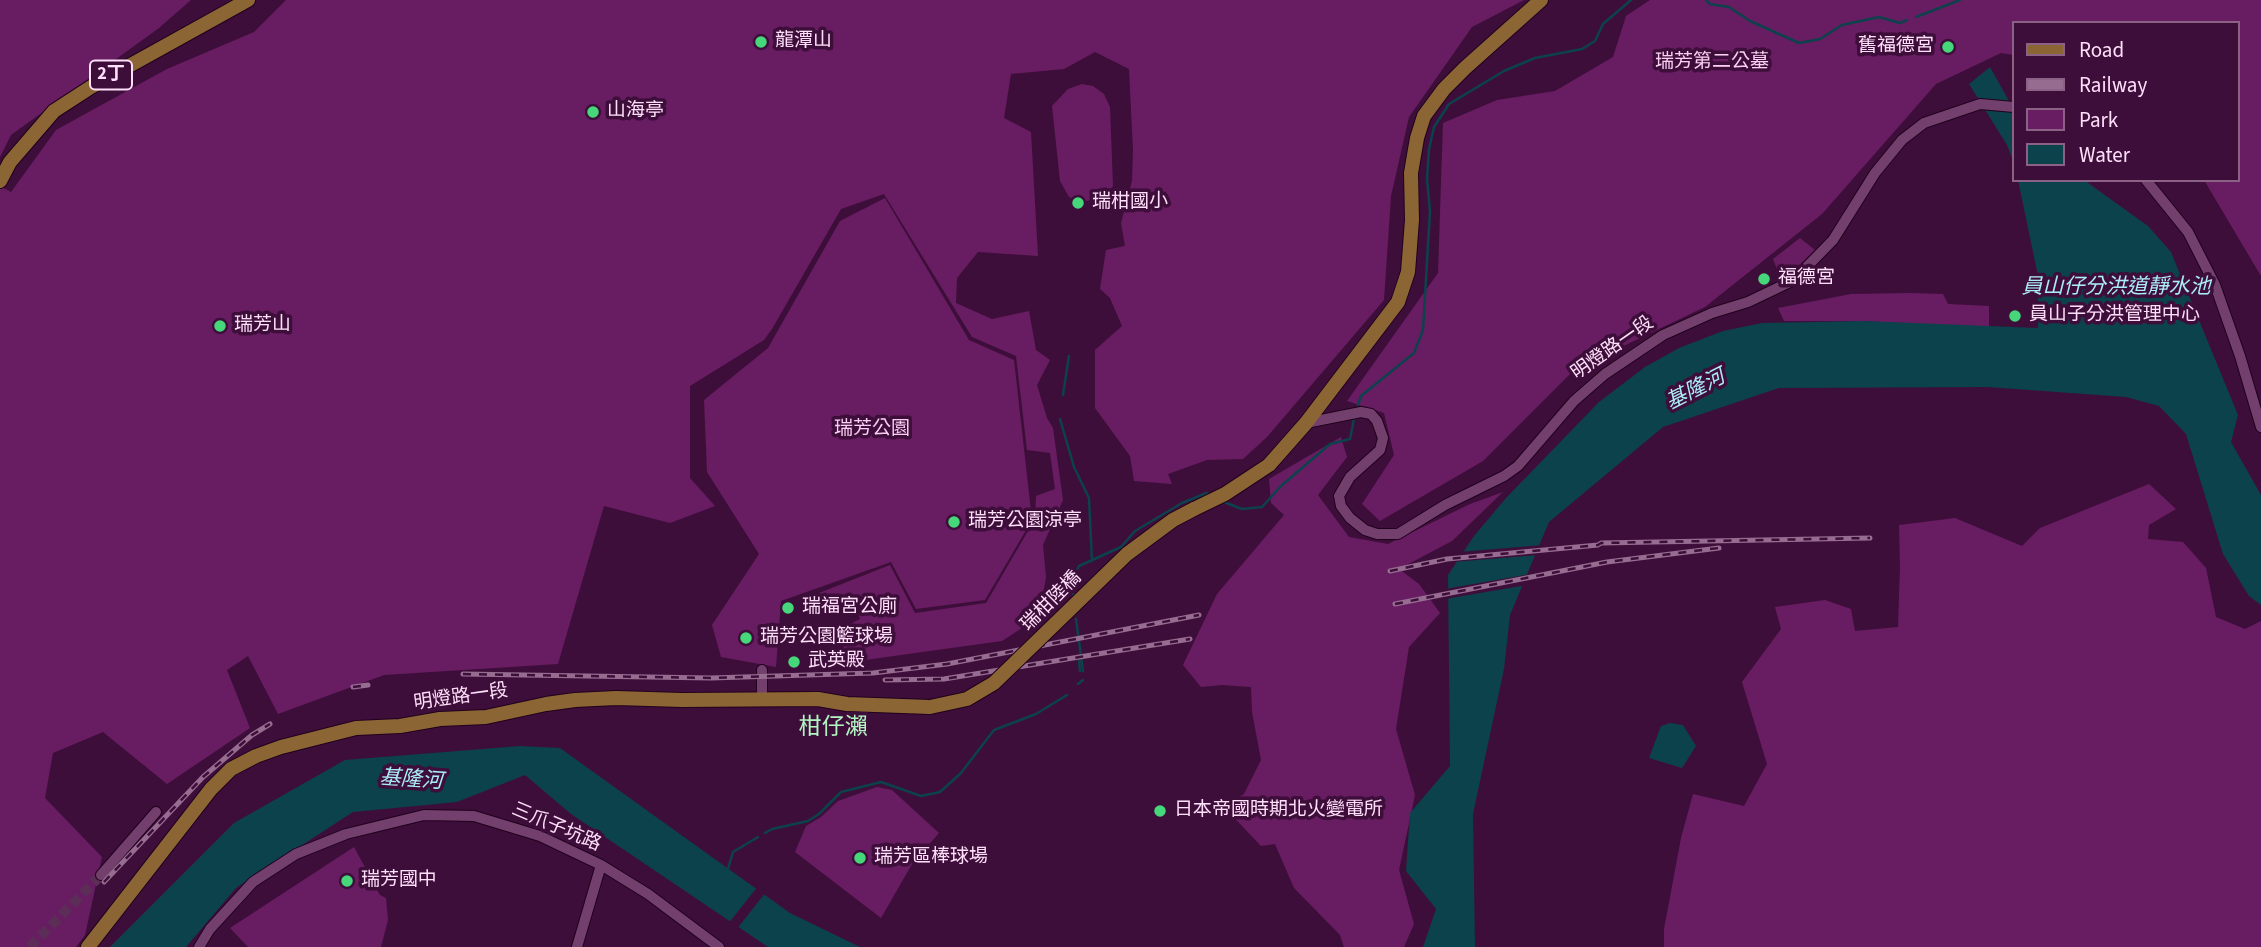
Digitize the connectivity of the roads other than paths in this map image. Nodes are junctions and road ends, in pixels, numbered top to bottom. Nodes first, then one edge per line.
1 (248, 0) edge
2 (1541, 0) edge
3 (2012, 107) edge
4 (0, 181) edge
5 (2148, 182) edge
6 (1306, 423) junction
7 (2261, 427) edge
8 (762, 670) dead end
9 (762, 699) junction
10 (818, 699) junction
11 (930, 707) joint
12 (156, 812) dead end
13 (601, 865) junction
14 (101, 875) tunnel mouth
15 (714, 945) edge
16 (88, 947) edge
17 (199, 947) edge
18 (577, 947) edge

1 - 4 main road, 2丁
2 - 6 main road
3 - 6 street, 明燈路一段
5 - 7 street
6 - 11 main road, 瑞柑陸橋, bridge
8 - 9 street
9 - 10 main road, 明燈路一段
9 - 16 main road, 明燈路一段
10 - 10 street
10 - 11 main road, 明燈路一段
12 - 14 street
13 - 15 street, 三爪子坑路
13 - 17 street, 三爪子坑路
13 - 18 street

